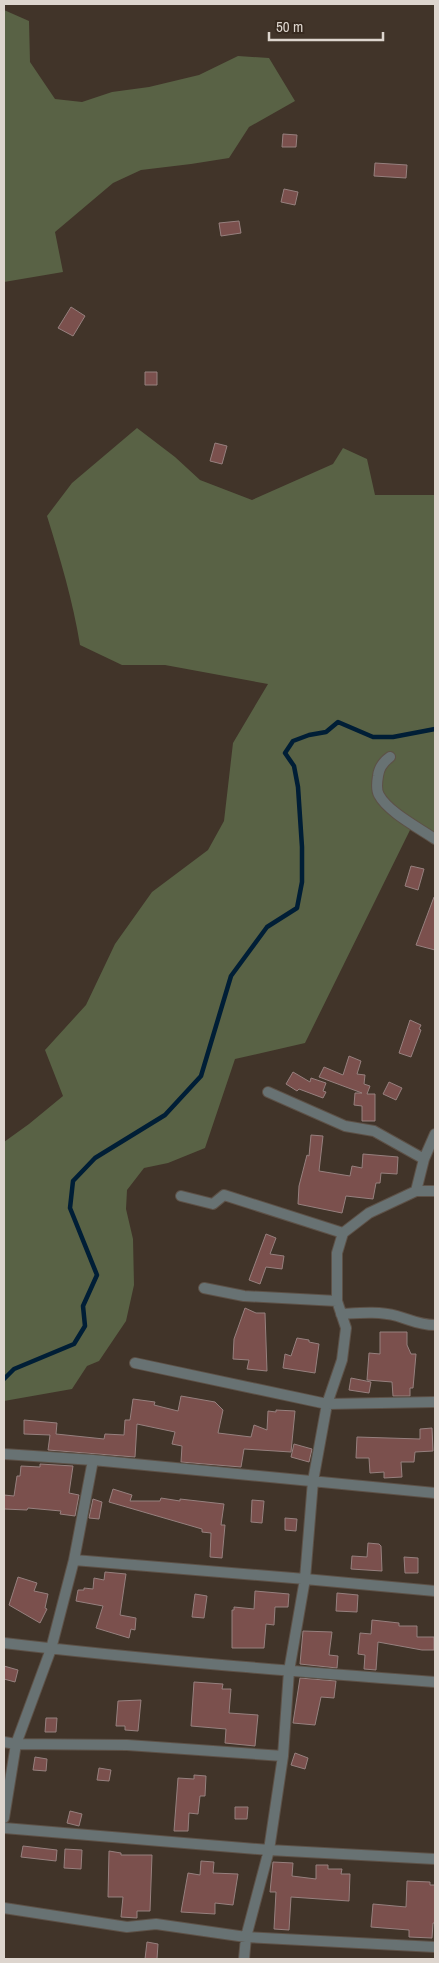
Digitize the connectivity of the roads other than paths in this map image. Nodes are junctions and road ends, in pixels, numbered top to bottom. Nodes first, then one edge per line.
1 (390, 757) dead end
2 (435, 839) edge
3 (268, 1092) dead end
4 (435, 1134) edge
5 (424, 1158) junction
6 (416, 1191) junction
7 (435, 1191) edge
8 (180, 1196) dead end
9 (343, 1233) junction
10 (204, 1288) dead end
11 (336, 1300) junction
12 (341, 1314) junction
13 (435, 1325) edge
14 (135, 1363) dead end
15 (435, 1402) edge
16 (328, 1404) junction
17 (4, 1454) edge
18 (93, 1460) junction
19 (313, 1481) junction
20 (435, 1493) edge
21 (74, 1560) junction
22 (305, 1578) junction
23 (435, 1591) edge
24 (4, 1643) edge
25 (51, 1649) junction
26 (289, 1671) junction
27 (435, 1682) edge
28 (4, 1742) edge
29 (16, 1744) junction
30 (283, 1756) junction
31 (4, 1818) edge
32 (4, 1828) edge
33 (269, 1850) junction
34 (435, 1859) edge
35 (4, 1908) edge
36 (246, 1937) junction
37 (435, 1947) edge
38 (244, 1959) edge

1 - 2 street
3 - 5 street
4 - 5 street
5 - 6 street
6 - 7 street
6 - 9 street
8 - 9 street
9 - 11 street
10 - 11 street
11 - 12 street
12 - 13 street
12 - 16 street
14 - 16 street
15 - 16 street
16 - 19 street
17 - 18 street
18 - 19 street
18 - 21 street
19 - 20 street
19 - 22 street
21 - 22 street
21 - 25 street
22 - 23 street
22 - 26 street
24 - 25 street
25 - 26 street
25 - 29 street
26 - 27 street
26 - 30 street
28 - 29 street
29 - 30 street
29 - 31 street
30 - 33 street
32 - 33 street
33 - 34 street
33 - 36 street
35 - 36 street
36 - 37 street
36 - 38 street

